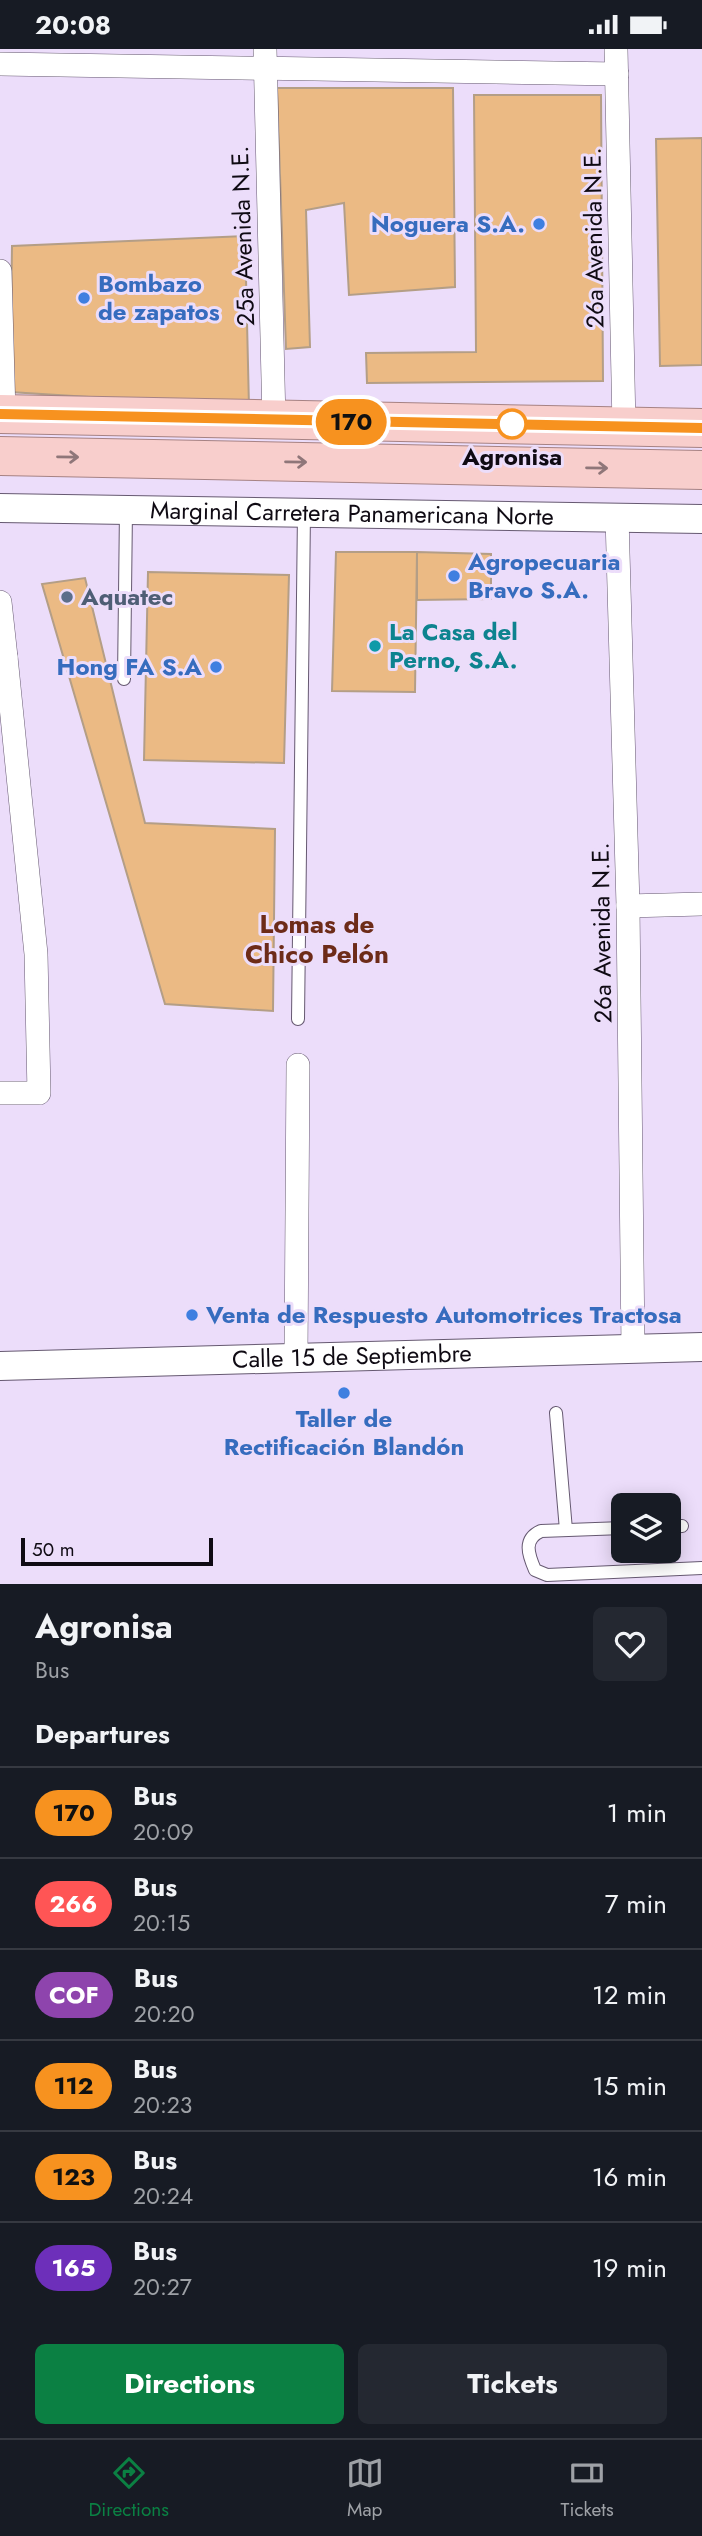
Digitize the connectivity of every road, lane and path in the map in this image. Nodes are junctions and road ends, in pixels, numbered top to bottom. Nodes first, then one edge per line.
1 (616, 49) edge
2 (265, 59) edge
3 (0, 64) edge
4 (617, 74) junction
5 (0, 271) edge
6 (2, 414) edge
7 (274, 421) junction
8 (624, 425) junction
9 (702, 428) edge
10 (0, 456) edge
11 (702, 470) edge
12 (0, 508) edge
13 (126, 509) junction
14 (304, 511) junction
15 (617, 517) junction
16 (702, 519) edge
17 (0, 602) edge
18 (3, 661) edge
19 (124, 679) dead end
20 (702, 904) edge
21 (628, 906) junction
22 (298, 1020) dead end
23 (298, 1065) dead end
24 (0, 1093) edge
25 (702, 1347) edge
26 (633, 1348) junction
27 (296, 1358) junction
28 (0, 1366) edge
29 (556, 1413) dead end
30 (611, 1528) edge
31 (566, 1530) junction
32 (702, 1568) edge

1 - 4 street, 26a Avenida N.E.
2 - 3 street
2 - 4 street
2 - 7 street, 25a Avenida N.E.
4 - 8 street, 26a Avenida N.E.
5 - 6 street
6 - 7 highway
7 - 8 highway
8 - 9 highway
10 -> 11 highway
12 - 13 street, Marginal Carretera Panamericana Norte
13 - 14 street, Marginal Carretera Panamericana Norte
13 - 19 lane
14 - 15 street, Marginal Carretera Panamericana Norte
14 - 22 lane
15 - 16 street, Marginal Carretera Panamericana Norte
15 - 21 street, 26a Avenida N.E.
17 - 18 street
18 - 24 street
20 - 21 street
21 - 26 street, 26a Avenida N.E.
23 - 27 street
25 - 26 street, Calle 15 de Septiembre
26 - 27 street, Calle 15 de Septiembre
27 - 28 street, Calle 15 de Septiembre
29 - 31 lane
30 - 31 lane
31 - 32 lane

